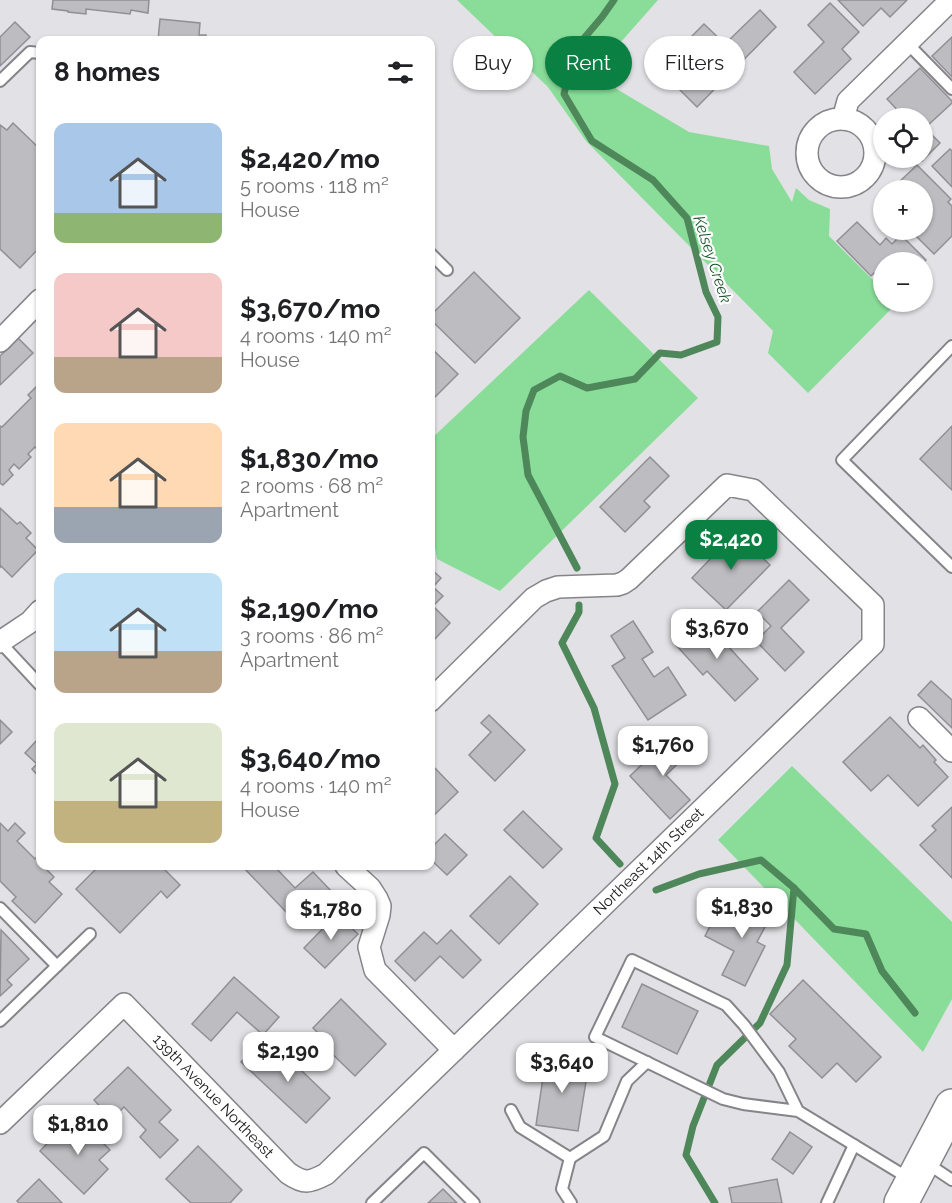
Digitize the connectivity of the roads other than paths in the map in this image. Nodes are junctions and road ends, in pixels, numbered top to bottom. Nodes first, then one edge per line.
1 (951, 0) edge
2 (907, 43) junction
3 (36, 53) edge
4 (0, 81) edge
5 (952, 89) edge
6 (843, 119) dead end
7 (435, 258) edge
8 (447, 270) dead end
9 (36, 304) edge
10 (0, 341) edge
11 (952, 346) edge
12 (952, 567) edge
13 (36, 615) edge
14 (0, 642) edge
15 (36, 681) edge
16 (435, 696) edge
17 (919, 718) dead end
18 (952, 751) edge
19 (350, 870) edge
20 (0, 908) edge
21 (90, 934) dead end
22 (57, 966) junction
23 (0, 1021) edge
24 (454, 1050) junction
25 (647, 1062) junction
26 (952, 1106) edge
27 (511, 1110) dead end
28 (798, 1111) junction
29 (0, 1123) edge
30 (854, 1145) junction
31 (570, 1158) junction
32 (952, 1180) edge
33 (308, 1182) joint
34 (912, 1182) edge
35 (372, 1203) edge
36 (474, 1203) edge
37 (571, 1203) edge
38 (827, 1203) edge

1 - 2 street
2 - 5 lane
2 - 6 street
3 - 4 lane
7 - 8 lane
9 - 10 street
11 - 12 lane
13 - 14 street
14 - 15 lane
16 - 24 street, Northeast 14th Street
17 - 18 street
19 - 24 street
20 - 22 lane
21 - 22 lane
22 - 23 lane
24 - 33 street, Northeast 14th Street
25 - 28 lane
25 - 28 lane
25 - 31 lane
26 - 34 main road
27 - 31 lane
28 - 30 lane
29 - 33 street, 139th Avenue Northeast
30 - 34 lane
30 - 38 lane
31 - 37 lane
32 - 34 lane
35 - 36 lane

